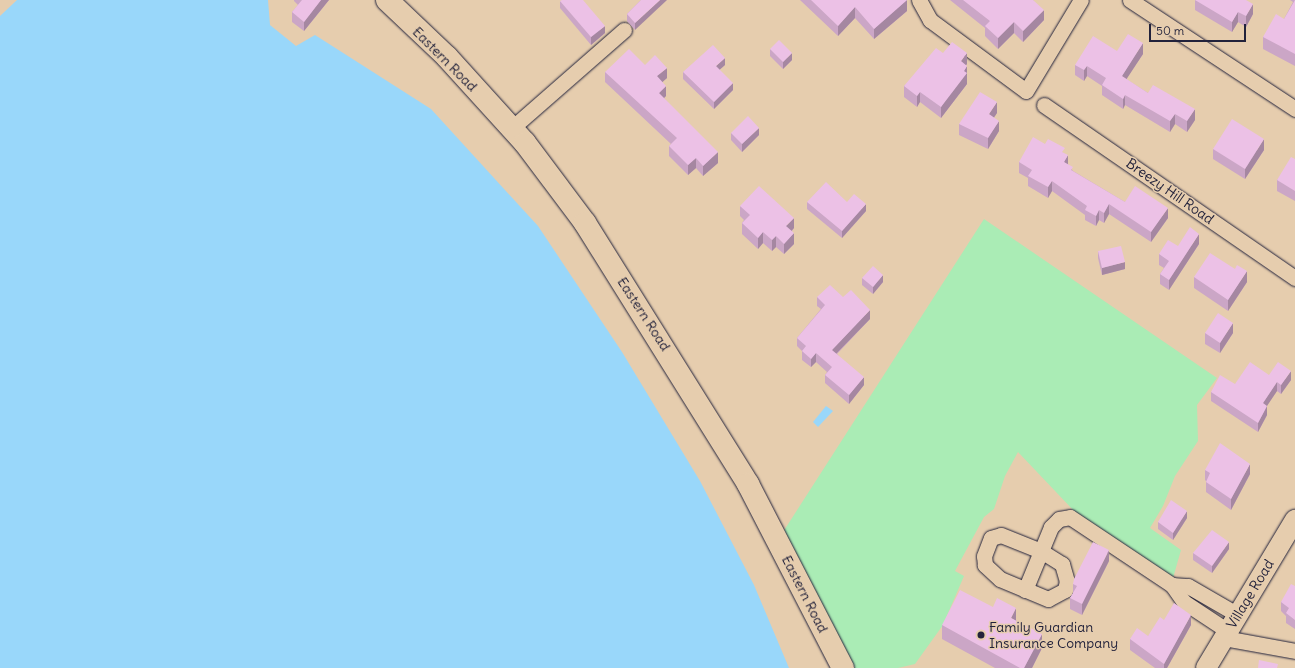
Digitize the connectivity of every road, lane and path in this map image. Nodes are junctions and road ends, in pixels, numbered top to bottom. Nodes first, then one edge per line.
1 (387, 0) edge
2 (919, 0) edge
3 (1081, 0) edge
4 (1130, 0) edge
5 (624, 30) dead end
6 (1044, 105) dead end
7 (1295, 109) edge
8 (512, 128) junction
9 (1295, 278) edge
10 (1295, 520) edge
11 (1041, 550) junction
12 (1025, 590) junction
13 (1230, 628) junction
14 (1295, 651) edge
15 (843, 668) edge
16 (1206, 668) edge

1 - 8 highway, Eastern Road
2 - 3 street
4 - 7 street
5 - 8 street
6 - 9 street, Breezy Hill Road
8 - 15 highway, Eastern Road
10 - 13 main road, Village Road
11 - 12 street
11 - 12 street
11 - 12 street
11 - 13 street
13 - 14 street
13 - 16 main road, Village Road

